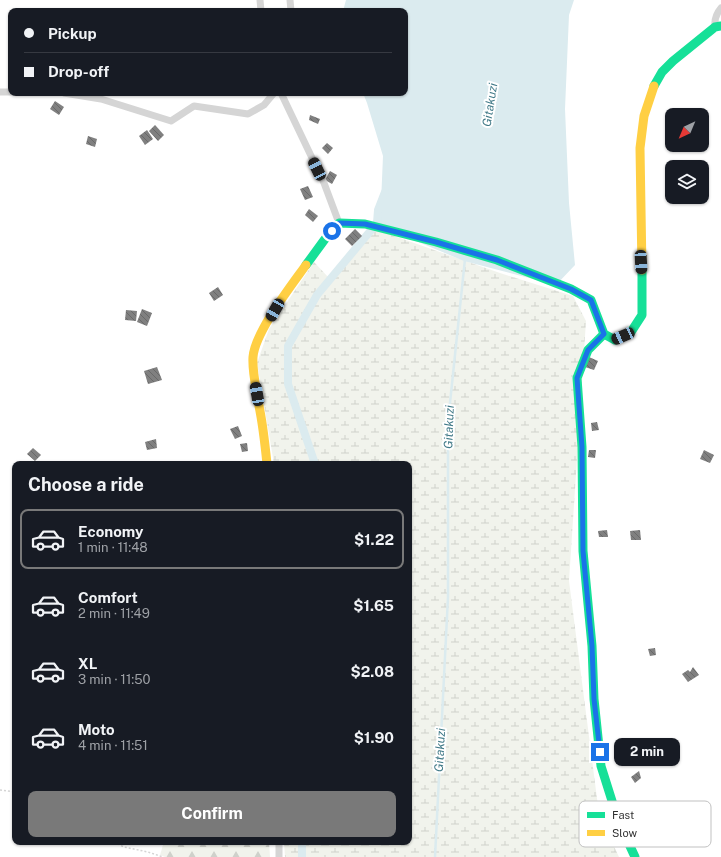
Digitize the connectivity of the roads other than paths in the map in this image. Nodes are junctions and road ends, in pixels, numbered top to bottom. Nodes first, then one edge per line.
1 (721, 8) edge
2 (718, 26) edge
3 (82, 96) edge
4 (272, 96) edge
5 (283, 96) edge
6 (339, 223) junction
7 (604, 334) junction
8 (267, 461) edge
9 (612, 801) edge
10 (279, 845) edge
11 (630, 847) edge
12 (279, 857) edge
13 (635, 857) edge

1 - 2 street
2 - 7 street
3 - 4 street
5 - 6 street
6 - 7 street
6 - 8 street
7 - 9 street
10 - 12 street
11 - 13 street

